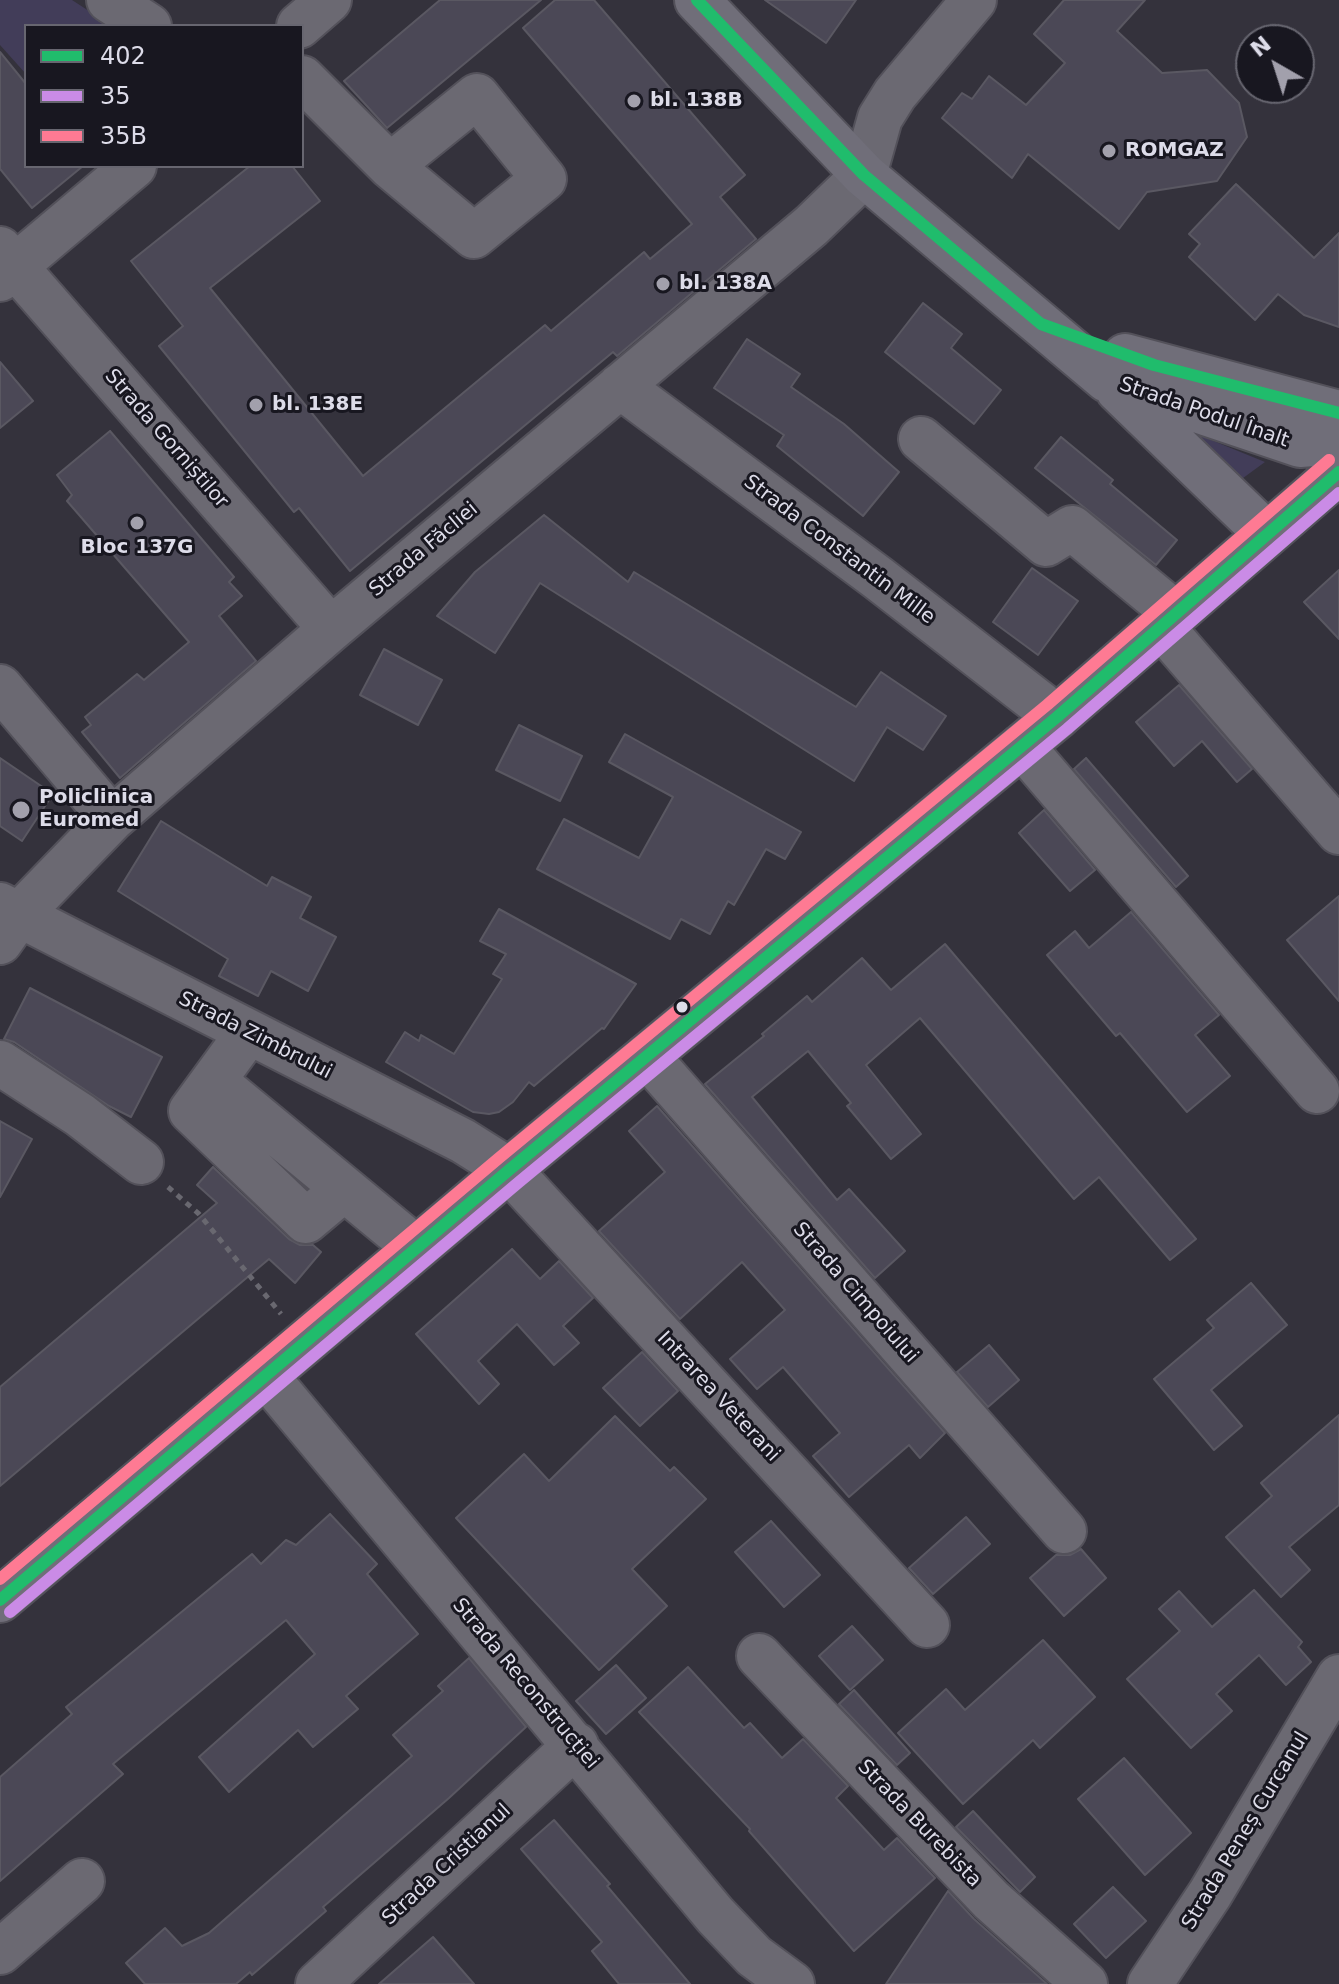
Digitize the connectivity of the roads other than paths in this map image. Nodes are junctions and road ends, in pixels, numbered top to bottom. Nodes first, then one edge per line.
1 (109, 0) edge
2 (329, 0) edge
3 (697, 0) edge
4 (974, 0) edge
5 (146, 24) edge
6 (301, 24) edge
7 (304, 80) edge
8 (390, 166) dead end
9 (131, 168) edge
10 (864, 175) junction
11 (5, 265) edge
12 (1041, 324) junction
13 (1107, 380) junction
14 (620, 386) junction
15 (1339, 413) edge
16 (921, 439) dead end
17 (1339, 442) edge
18 (1339, 472) edge
19 (1267, 534) junction
20 (1168, 620) junction
21 (331, 629) junction
22 (0, 687) edge
23 (1057, 717) junction
24 (1022, 746) junction
25 (112, 819) junction
26 (1339, 832) edge
27 (6, 920) edge
28 (248, 1033) junction
29 (647, 1056) junction
30 (0, 1063) edge
31 (1317, 1091) dead end
32 (141, 1162) road end
33 (509, 1170) junction
34 (416, 1248) junction
35 (266, 1376) junction
36 (1064, 1531) dead end
37 (0, 1600) edge
38 (927, 1625) dead end
39 (759, 1656) dead end
40 (1339, 1677) edge
41 (576, 1745) junction
42 (82, 1881) dead end
43 (0, 1952) edge
44 (746, 1970) edge
45 (318, 1984) edge
46 (792, 1984) edge
47 (1085, 1984) edge
48 (1150, 1984) edge

1 - 5 street
2 - 6 street
3 - 10 main road, Strada Podul Înalt
4 - 10 street
7 - 8 street
9 - 11 street
10 - 12 main road, Strada Podul Înalt
10 - 14 street, Strada Făcliei
11 - 21 street, Strada Gorniștilor
12 - 13 main road, Strada Podul Înalt
12 - 15 main road, Strada Podul Înalt
13 - 17 main road, Strada Podul Înalt
13 - 19 main road
14 - 21 street, Strada Făcliei
14 - 23 street, Strada Constantin Mille
16 - 20 street
18 - 19 main road
19 - 20 main road
20 - 23 main road
20 - 26 street
21 - 25 street, Strada Făcliei
22 - 25 street
23 - 24 main road
24 - 29 main road
24 - 31 street
25 - 27 street, Strada Făcliei
27 - 28 street, Strada Zimbrului
28 - 33 street, Strada Zimbrului
28 - 34 street
29 - 33 main road
29 - 36 street, Strada Cimpoiului
30 - 32 street
33 - 34 main road
33 - 38 street, Intrarea Veterani
34 - 35 main road
35 - 37 main road
35 - 41 street, Strada Reconstrucției
39 - 47 street, Strada Burebista
40 - 48 street, Strada Peneș Curcanul
41 - 44 street, Strada Reconstrucției
41 - 45 street, Strada Cristianul
42 - 43 street
44 - 46 street, Strada Reconstrucției

